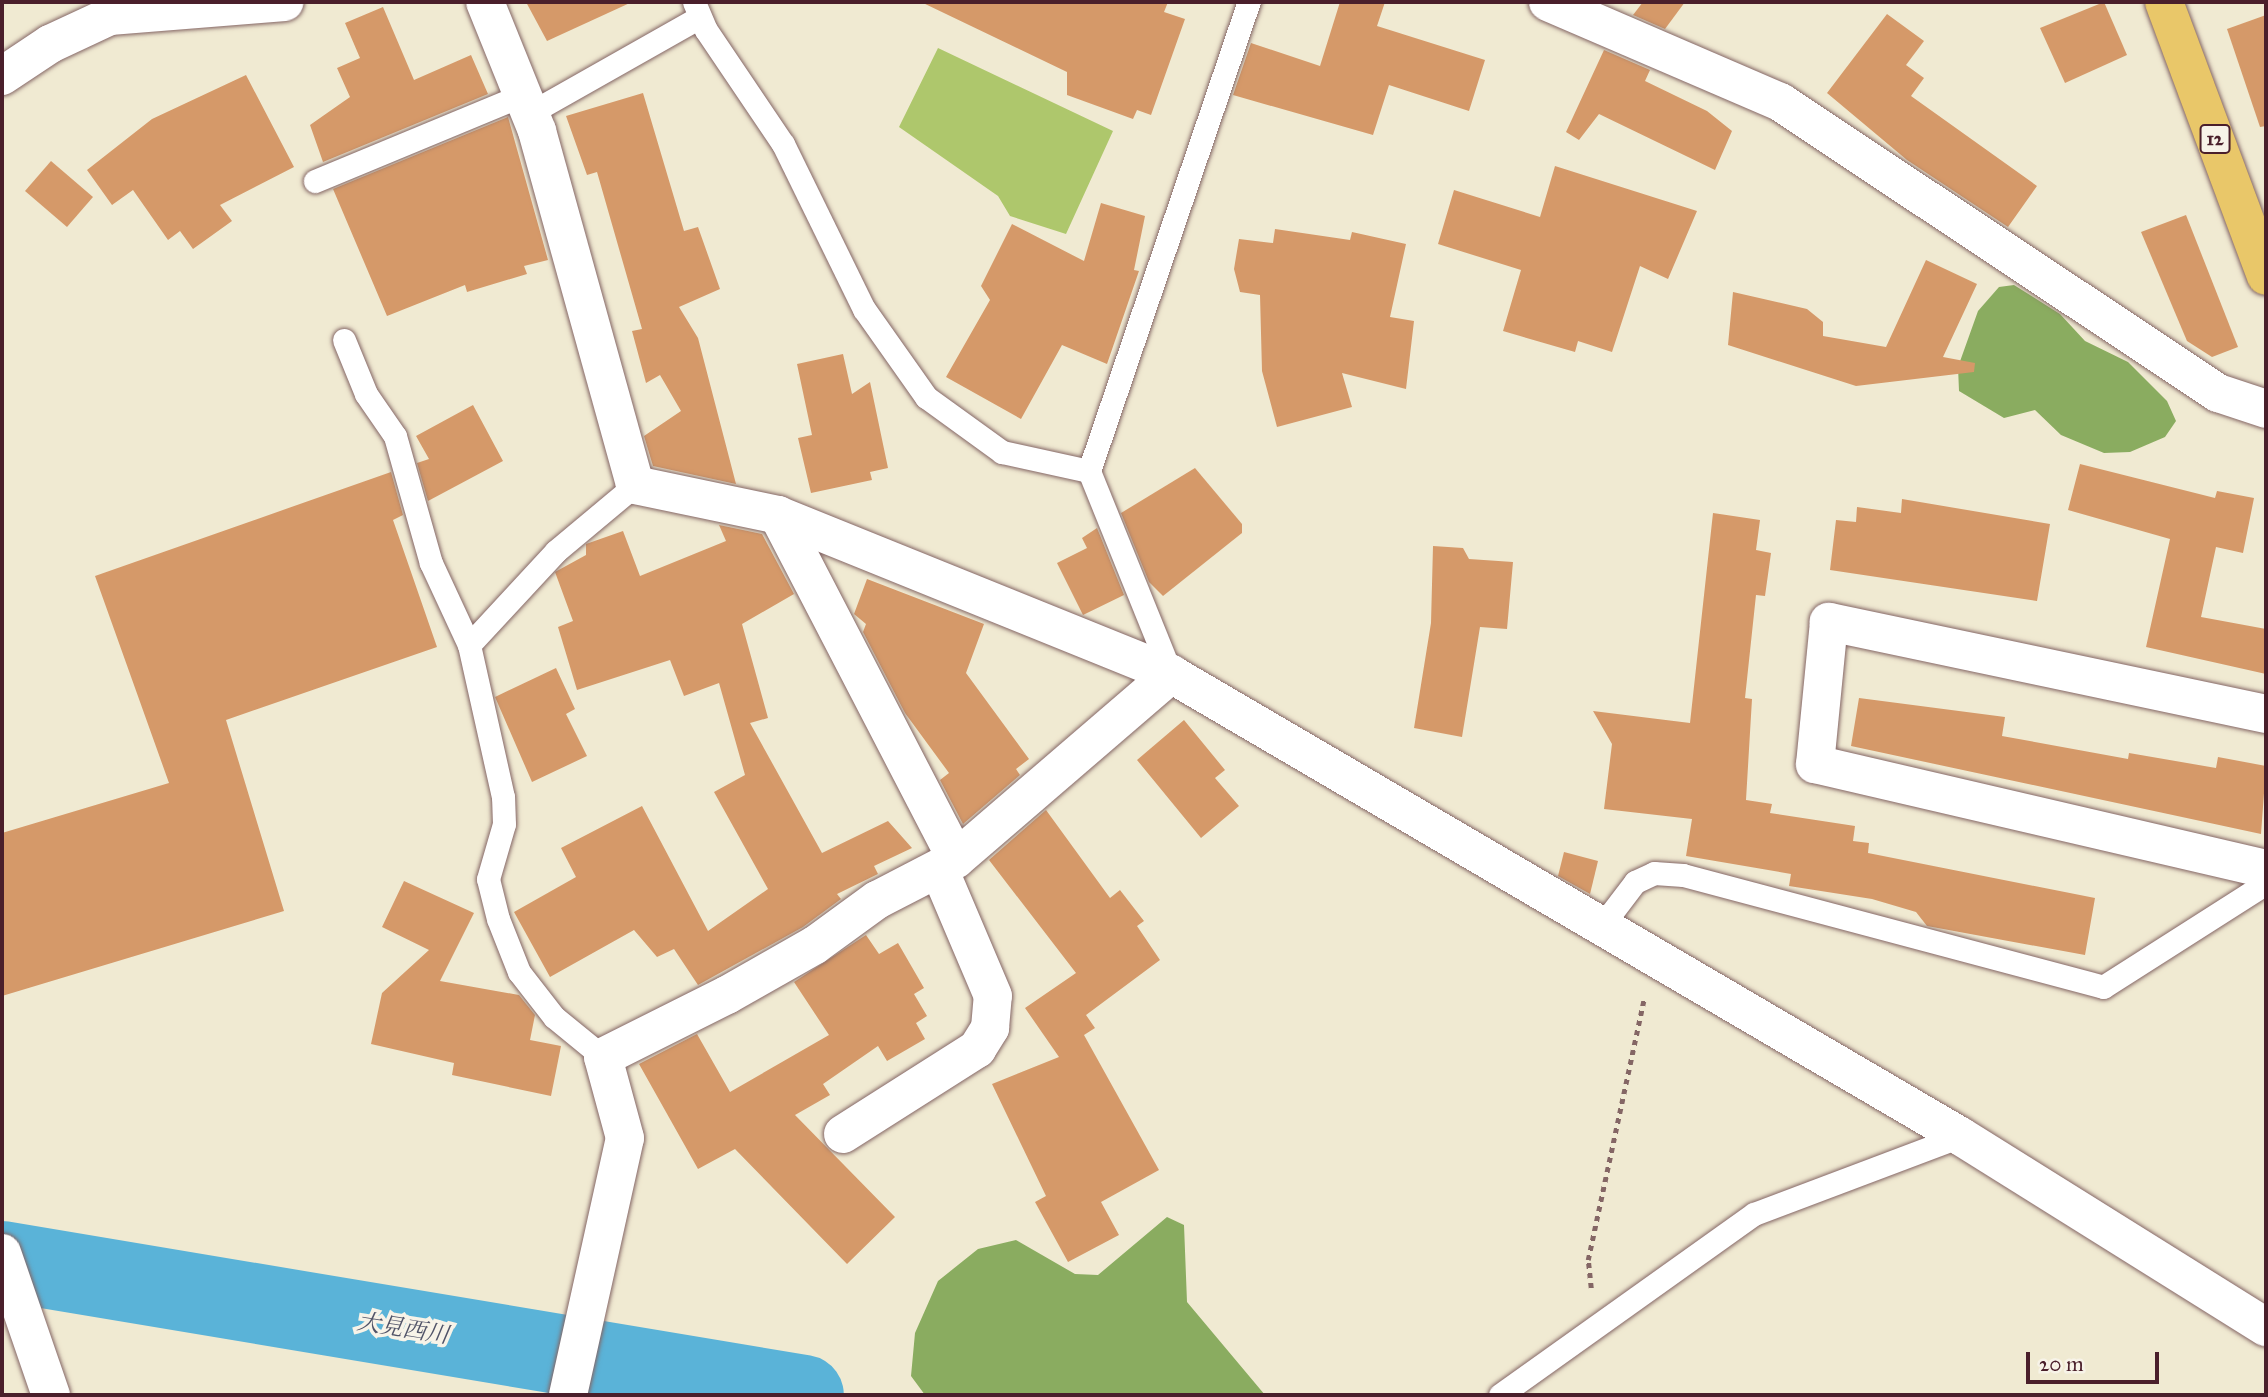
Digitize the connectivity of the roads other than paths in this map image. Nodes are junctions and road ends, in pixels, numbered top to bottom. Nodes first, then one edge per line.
1 (284, 2) edge
2 (485, 2) edge
3 (1249, 2) edge
4 (1548, 2) edge
5 (2164, 2) edge
6 (697, 9) edge
7 (2, 76) edge
8 (526, 104) junction
9 (315, 181) dead end
10 (2266, 275) edge
11 (344, 340) dead end
12 (2266, 409) edge
13 (1089, 471) junction
14 (635, 485) junction
15 (778, 515) junction
16 (469, 645) junction
17 (1171, 674) junction
18 (2266, 714) edge
19 (947, 864) junction
20 (2266, 869) edge
21 (2266, 883) edge
22 (1600, 928) junction
23 (603, 1057) junction
24 (843, 1134) dead end
25 (1960, 1136) junction
26 (2, 1253) edge
27 (2266, 1327) edge
28 (51, 1395) edge
29 (568, 1395) edge
30 (1500, 1395) edge

1 - 7 street
2 - 8 street
3 - 13 lane
4 - 12 street
5 - 10 main road, 12
6 - 8 lane
6 - 13 lane
8 - 9 lane
8 - 14 street
11 - 16 lane
13 - 17 lane
14 - 15 street
14 - 16 lane
15 - 17 street
15 - 19 street
16 - 23 lane
17 - 19 street
17 - 22 street
18 - 20 street
19 - 23 street
19 - 24 street
21 - 22 lane
22 - 25 street
23 - 29 street
25 - 27 street
25 - 30 lane
26 - 28 street

